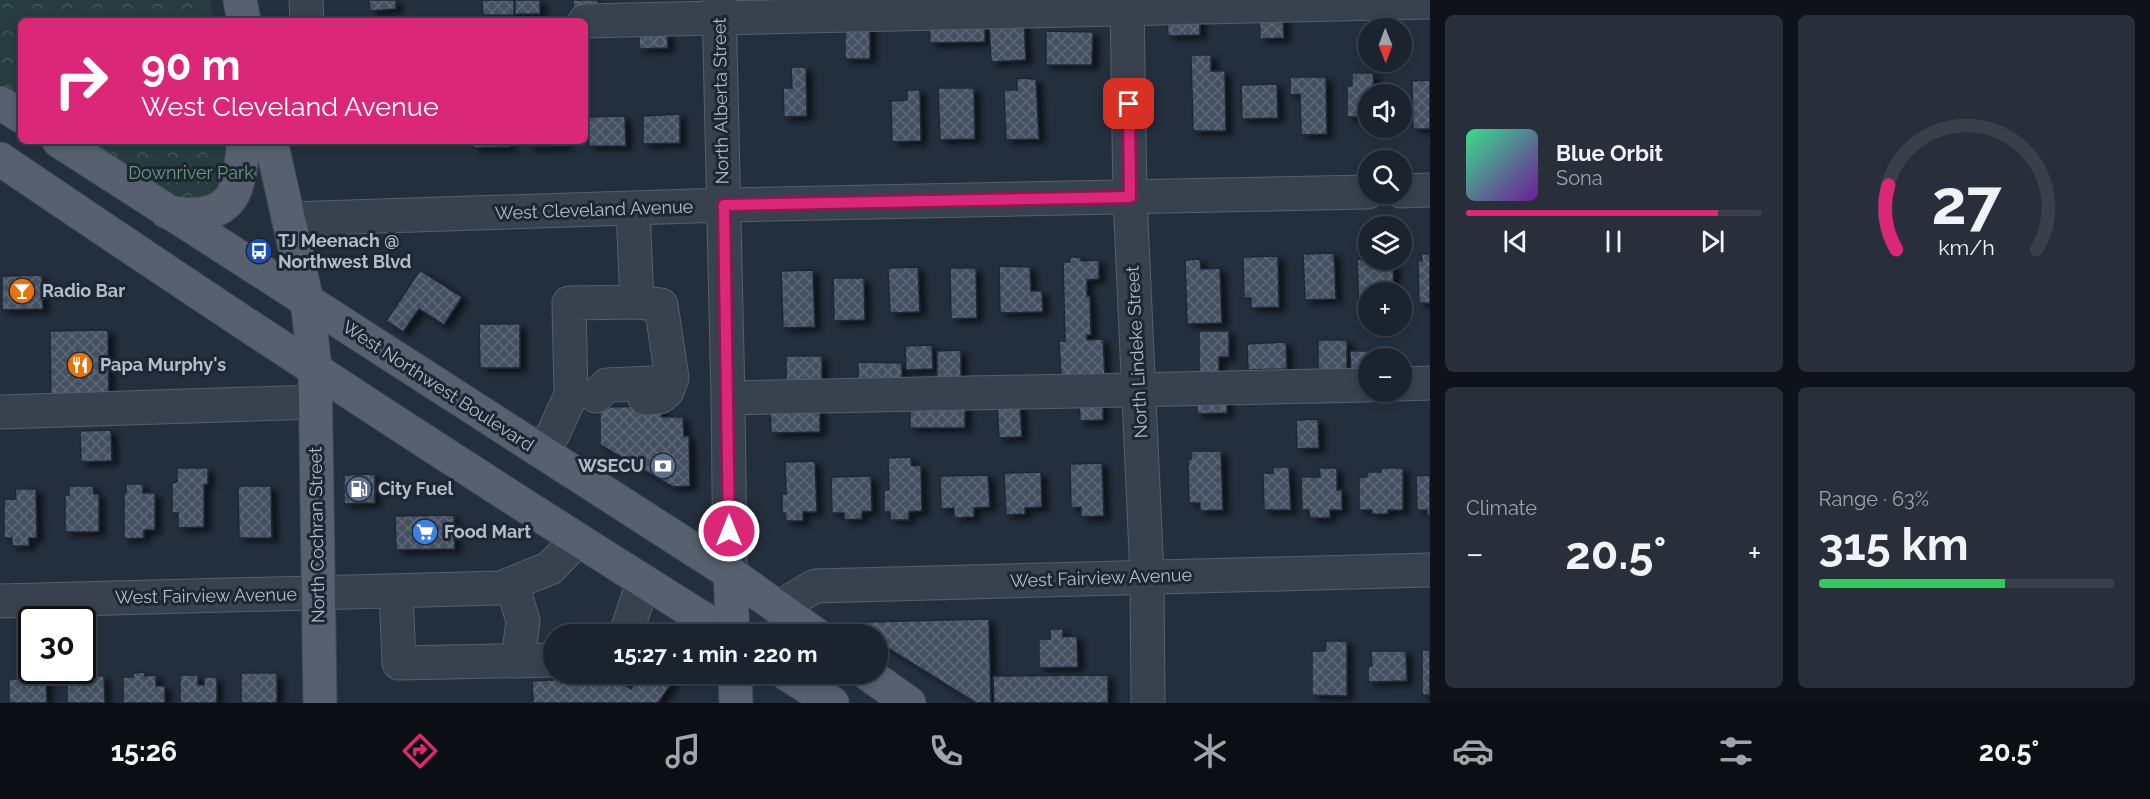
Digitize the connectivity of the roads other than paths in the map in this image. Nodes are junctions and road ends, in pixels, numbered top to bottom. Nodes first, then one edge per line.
1 (240, 0) edge
2 (306, 0) edge
3 (1430, 2) edge
4 (1127, 5) edge
5 (719, 9) edge
6 (243, 18) edge
7 (307, 18) edge
8 (588, 21) edge
9 (0, 102) edge
10 (18, 114) edge
11 (64, 144) edge
12 (243, 144) edge
13 (272, 144) edge
14 (0, 159) edge
15 (1430, 190) edge
16 (1412, 191) edge
17 (1358, 192) edge
18 (1130, 197) junction
19 (724, 205) junction
20 (633, 209) junction
21 (167, 212) junction
22 (288, 219) junction
23 (307, 301) junction
24 (637, 302) junction
25 (315, 368) junction
26 (1430, 383) edge
27 (1412, 384) edge
28 (1358, 385) edge
29 (1139, 391) junction
30 (619, 396) junction
31 (728, 398) junction
32 (315, 402) junction
33 (0, 412) edge
34 (542, 452) junction
35 (576, 540) junction
36 (1430, 570) edge
37 (730, 573) junction
38 (1147, 576) junction
39 (643, 582) junction
40 (512, 584) junction
41 (396, 591) junction
42 (318, 593) junction
43 (0, 601) edge
44 (778, 608) junction
45 (629, 624) edge
46 (712, 624) edge
47 (733, 624) edge
48 (801, 624) edge
49 (543, 660) edge
50 (518, 661) junction
51 (735, 684) edge
52 (803, 684) edge
53 (882, 684) edge
54 (320, 703) edge
55 (736, 703) edge
56 (832, 703) edge
57 (909, 703) edge
58 (1148, 703) edge

1 - 6 main road
2 - 7 street
3 - 4 street
4 - 5 street
4 - 18 street, North Lindeke Street
5 - 8 street
5 - 19 street, North Alberta Street
9 - 10 main road
11 - 21 main road, West Northwest Boulevard
12 - 21 main road
13 - 22 main road, North Cochran Street
14 - 25 main road
15 - 16 street
17 - 18 street, West Cleveland Avenue
18 - 19 street, West Cleveland Avenue
18 - 29 street, North Lindeke Street
19 - 20 street, West Cleveland Avenue
19 - 31 street, North Alberta Street
20 - 22 street, West Cleveland Avenue
20 - 24 street
21 - 23 main road, West Northwest Boulevard
22 - 23 main road, North Cochran Street
23 - 25 main road, North Cochran Street
23 - 34 main road, West Northwest Boulevard
24 - 30 street
24 - 30 street
25 - 32 main road, North Cochran Street
25 - 35 main road
26 - 27 street
28 - 29 street
29 - 31 street
29 - 38 street, North Lindeke Street
30 - 34 street
31 - 37 street, North Alberta Street
32 - 33 street
32 - 42 main road, North Cochran Street
34 - 37 main road, West Northwest Boulevard
35 - 39 main road
35 - 40 street, West Fairview Avenue
36 - 38 street, West Fairview Avenue
37 - 44 main road, West Northwest Boulevard
37 - 47 main road, North Alberta Street
38 - 44 street, West Fairview Avenue
38 - 58 street, North Lindeke Street
39 - 45 street
39 - 46 main road
40 - 41 street, West Fairview Avenue
40 - 50 street
41 - 42 street, West Fairview Avenue
41 - 50 street
42 - 43 street, West Fairview Avenue
42 - 54 main road, North Cochran Street
44 - 48 main road, West Northwest Boulevard
49 - 50 street
51 - 55 main road
52 - 56 main road
53 - 57 main road

